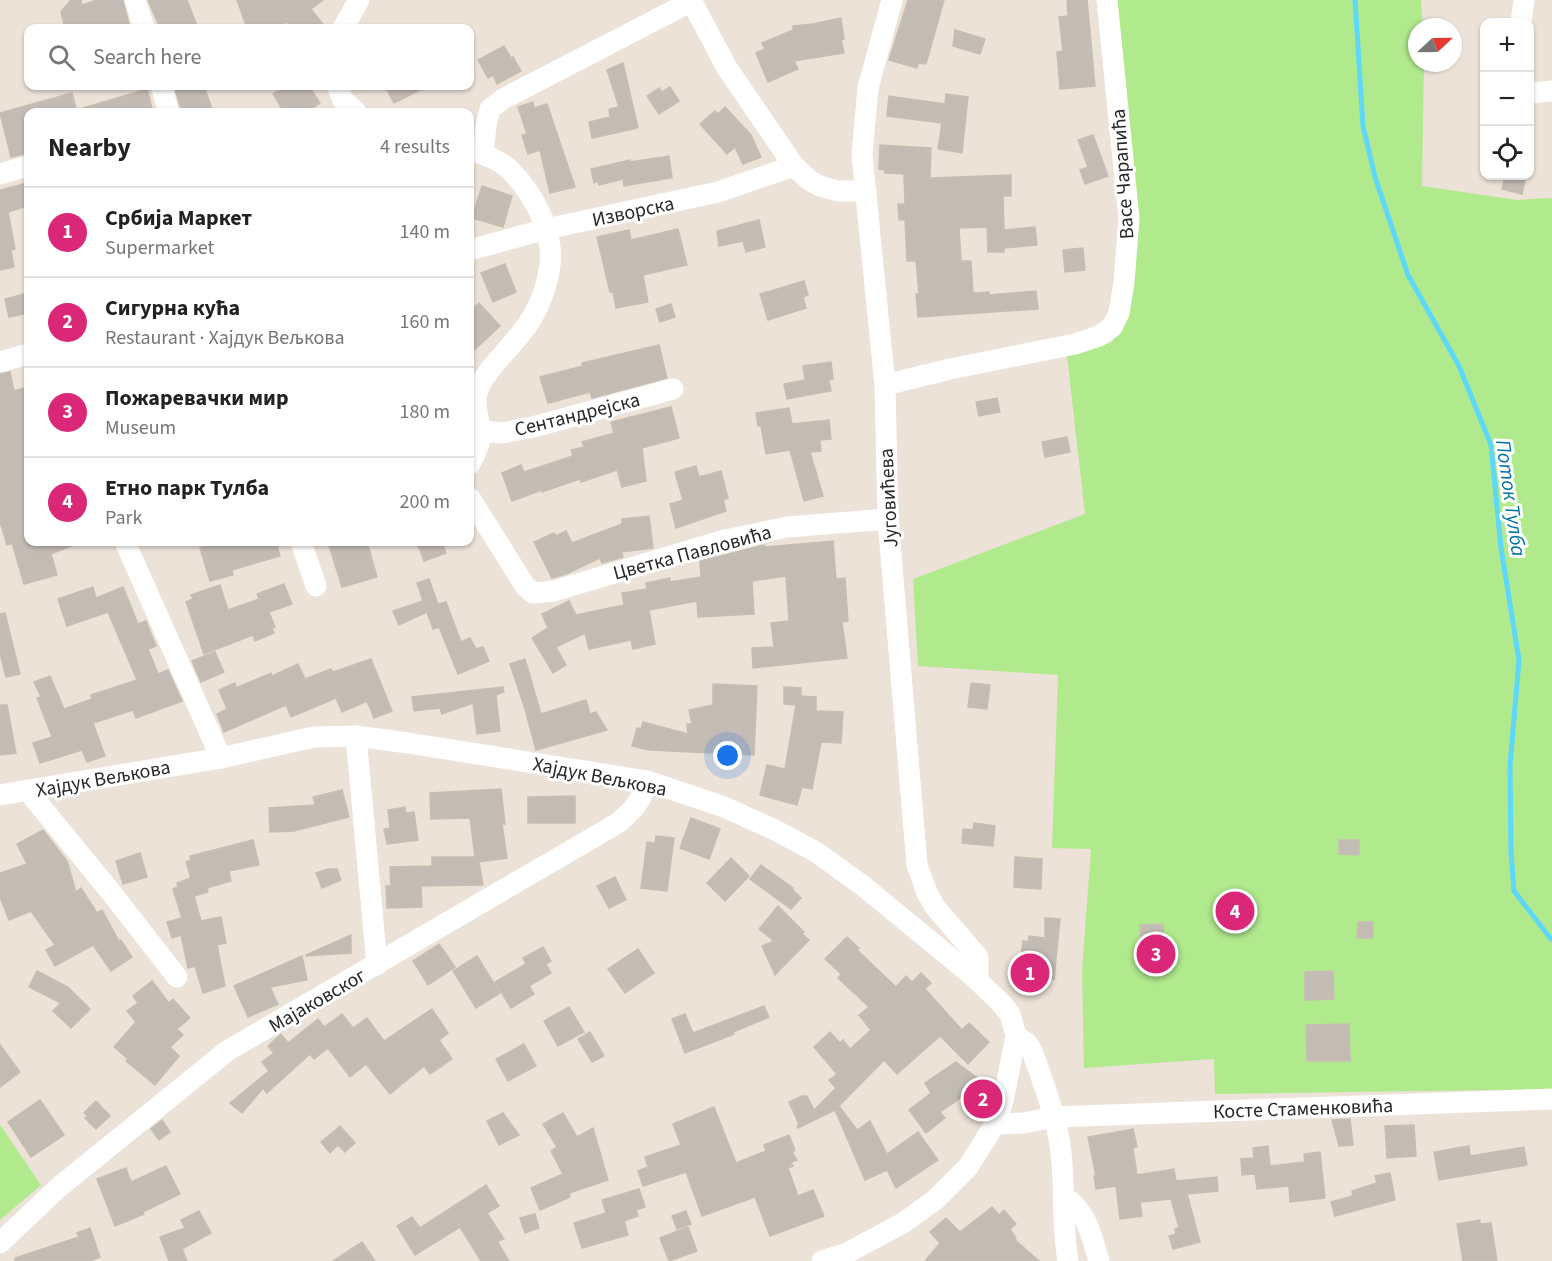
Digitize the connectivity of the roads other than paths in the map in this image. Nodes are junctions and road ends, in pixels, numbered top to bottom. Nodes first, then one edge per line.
1 (135, 0) edge
2 (359, 0) edge
3 (892, 0) edge
4 (1107, 0) edge
5 (1524, 0) edge
6 (691, 1) edge
7 (1522, 18) edge
8 (143, 24) edge
9 (345, 24) edge
10 (162, 90) edge
11 (339, 90) edge
12 (1552, 91) edge
13 (1534, 93) edge
14 (168, 108) edge
15 (352, 108) edge
16 (476, 152) edge
17 (794, 166) junction
18 (24, 167) edge
19 (0, 174) edge
20 (866, 191) junction
21 (546, 229) junction
22 (474, 249) edge
23 (24, 355) edge
24 (0, 362) edge
25 (885, 385) junction
26 (672, 389) dead end
27 (481, 431) junction
28 (474, 457) edge
29 (474, 504) edge
30 (888, 519) junction
31 (127, 546) edge
32 (302, 546) edge
33 (316, 586) dead end
34 (356, 736) junction
35 (221, 758) junction
36 (646, 781) junction
37 (28, 791) junction
38 (0, 795) edge
39 (377, 965) junction
40 (177, 977) dead end
41 (974, 977) junction
42 (1016, 1036) junction
43 (1552, 1099) edge
44 (1054, 1117) junction
45 (995, 1124) junction
46 (1064, 1197) junction
47 (0, 1243) edge
48 (822, 1261) edge
49 (1068, 1261) edge
50 (1099, 1261) edge

1 - 8 street
2 - 9 street
3 - 20 street, Југовићева
4 - 25 street, Васе Чарапића
5 - 7 street
6 - 16 street
6 - 17 street
10 - 14 street
11 - 15 street
12 - 13 street
16 - 21 street
17 - 20 street
17 - 21 street, Изворска
18 - 19 street
20 - 25 street, Југовићева
21 - 22 street, Изворска
21 - 27 street
23 - 24 street
25 - 30 street, Југовићева
26 - 27 street, Сентандрејска
27 - 28 street
29 - 30 street, Цветка Павловића
30 - 41 street, Југовићева
31 - 35 street
32 - 33 street
34 - 35 street, Хајдук Вељкова
34 - 36 street, Хајдук Вељкова
34 - 39 street
35 - 37 street, Хајдук Вељкова
36 - 39 street, Мајаковског
36 - 41 street, Хајдук Вељкова
37 - 38 street, Хајдук Вељкова
37 - 40 street
39 - 47 street, Мајаковског
41 - 42 street, Хајдук Вељкова
42 - 44 street
42 - 45 street
43 - 44 street, Косте Стаменковића
44 - 45 street, Косте Стаменковића
44 - 46 street
45 - 48 street
46 - 49 street
46 - 50 street

